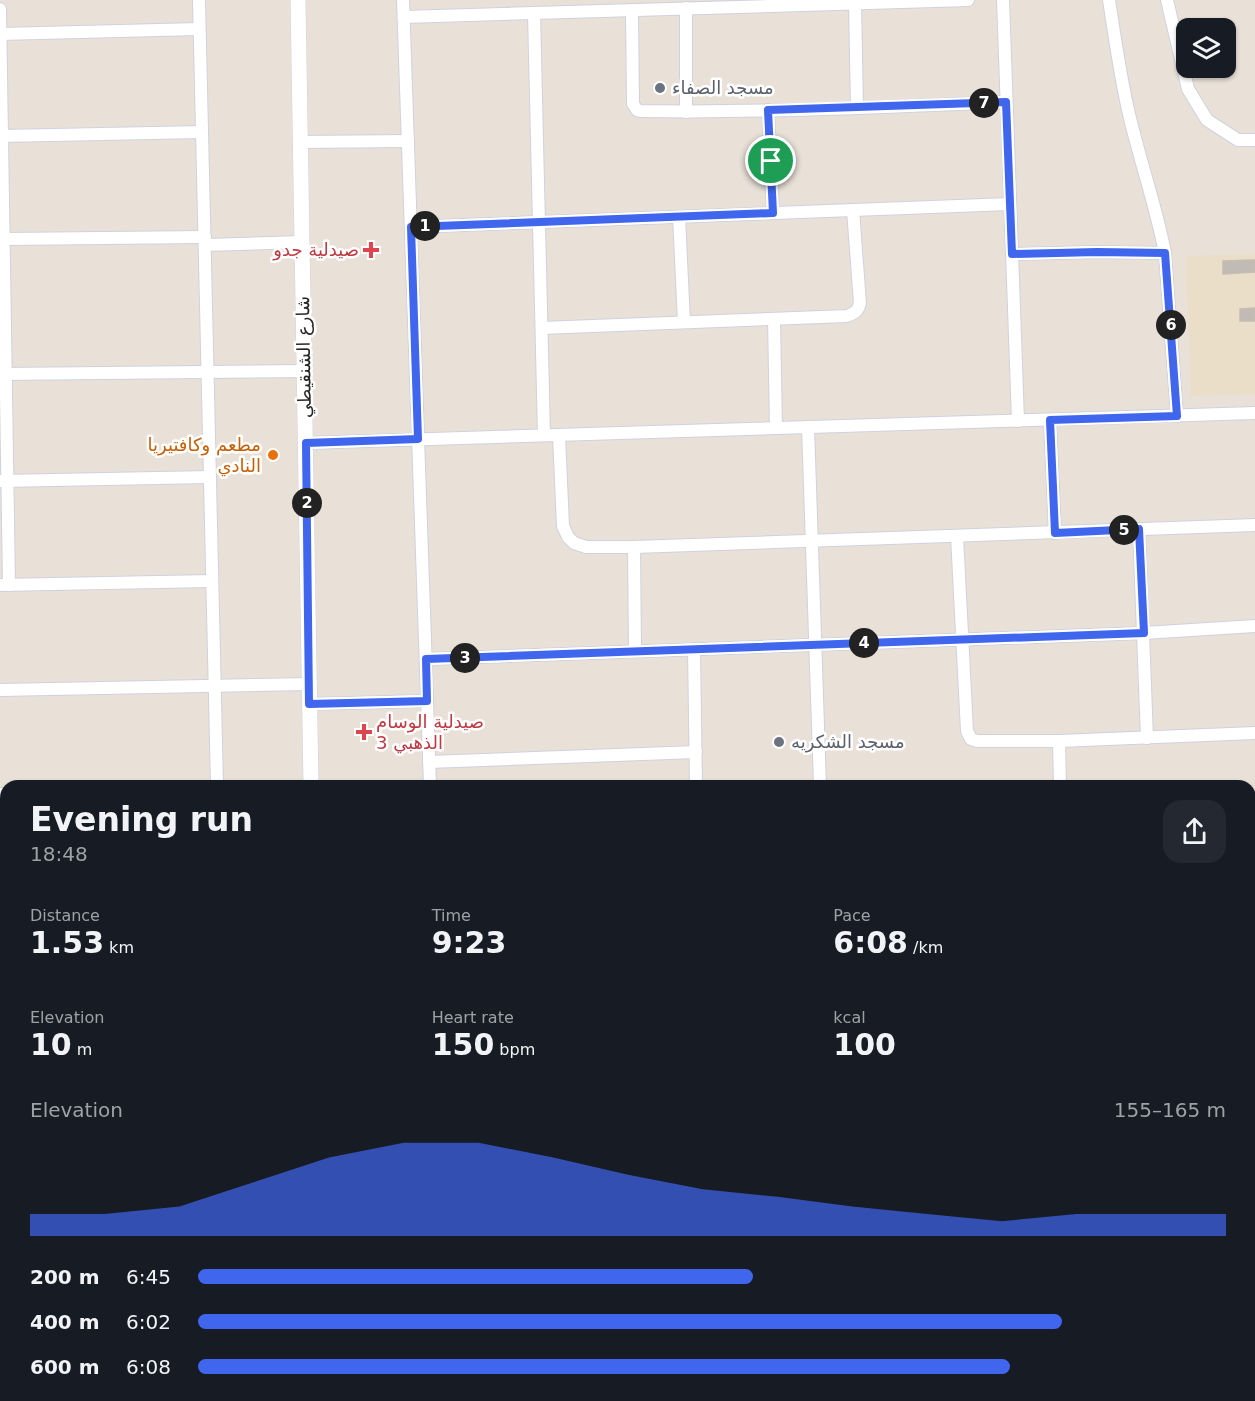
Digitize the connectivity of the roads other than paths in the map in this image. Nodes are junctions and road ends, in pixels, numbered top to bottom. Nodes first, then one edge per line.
1 (199, 0) edge
2 (298, 0) edge
3 (403, 0) edge
4 (968, 0) edge
5 (1003, 0) edge
6 (1109, 0) edge
7 (1167, 0) edge
8 (800, 2) edge
9 (855, 3) junction
10 (547, 6) edge
11 (686, 8) junction
12 (0, 9) edge
13 (632, 10) junction
14 (534, 13) junction
15 (404, 17) junction
16 (199, 29) junction
17 (0, 34) edge
18 (1, 67) edge
19 (1006, 102) junction
20 (856, 108) junction
21 (768, 110) junction
22 (686, 112) junction
23 (202, 132) junction
24 (2, 136) junction
25 (1255, 140) edge
26 (408, 141) junction
27 (301, 142) junction
28 (2, 163) edge
29 (1010, 204) junction
30 (853, 210) junction
31 (773, 213) junction
32 (679, 217) junction
33 (539, 222) junction
34 (411, 227) junction
35 (4, 240) junction
36 (205, 241) junction
37 (302, 242) junction
38 (1165, 253) junction
39 (1012, 254) junction
40 (2, 263) edge
41 (774, 319) junction
42 (684, 322) junction
43 (542, 328) junction
44 (208, 371) junction
45 (304, 371) junction
46 (3, 374) edge
47 (1255, 413) edge
48 (1177, 416) junction
49 (1050, 420) junction
50 (1018, 421) junction
51 (808, 427) junction
52 (776, 428) junction
53 (544, 435) junction
54 (559, 435) junction
55 (418, 439) junction
56 (306, 443) junction
57 (210, 477) junction
58 (4, 481) edge
59 (1255, 525) edge
60 (1139, 529) junction
61 (1055, 533) junction
62 (957, 536) junction
63 (812, 542) junction
64 (634, 547) junction
65 (212, 581) junction
66 (5, 585) edge
67 (1255, 626) edge
68 (1144, 633) junction
69 (962, 639) junction
70 (816, 645) junction
71 (694, 649) junction
72 (635, 650) junction
73 (426, 659) junction
74 (309, 684) junction
75 (215, 686) junction
76 (0, 690) edge
77 (427, 701) junction
78 (309, 704) junction
79 (1255, 733) edge
80 (1147, 738) junction
81 (1059, 741) junction
82 (696, 752) junction
83 (429, 762) junction
84 (217, 780) edge
85 (311, 780) edge
86 (430, 780) edge
87 (696, 780) edge
88 (820, 780) edge
89 (1060, 780) edge

1 - 16 street
2 - 27 street, شارع الشنقيطي
3 - 15 street
4 - 9 street
5 - 19 street
6 - 38 street
7 - 25 street
8 - 9 street
8 - 11 street
9 - 20 street
10 - 13 street
10 - 14 street
11 - 13 street
11 - 22 street
12 - 17 street
13 - 22 street
14 - 15 street
14 - 33 street
15 - 26 street
16 - 17 street
16 - 23 street
17 - 18 street
18 - 24 street
19 - 20 street
19 - 29 street
20 - 21 street
21 - 22 street
21 - 31 street
23 - 24 street
23 - 36 street
24 - 28 street
26 - 27 street
26 - 34 street
27 - 37 street, شارع الشنقيطي
28 - 35 street
29 - 30 street
29 - 39 street
30 - 31 street
30 - 41 street
31 - 32 street
32 - 33 street
32 - 42 street
33 - 34 street
33 - 43 street
34 - 55 street
35 - 36 street
35 - 40 street
36 - 37 street
36 - 44 street
37 - 45 street, شارع الشنقيطي
38 - 39 street
38 - 48 street
39 - 50 street
40 - 46 street
41 - 42 street
41 - 52 street
42 - 43 street
43 - 53 street
44 - 45 street
44 - 46 street
44 - 57 street
45 - 56 street, شارع الشنقيطي
46 - 58 street
47 - 48 street
48 - 49 street
49 - 50 street
49 - 61 street
50 - 51 street
51 - 52 street
51 - 63 street
52 - 54 street
53 - 54 street
53 - 55 street
54 - 64 street
55 - 56 street
55 - 73 street
56 - 74 street, شارع الشنقيطي
57 - 58 street
57 - 65 street
58 - 66 street
59 - 60 street
60 - 61 street
60 - 68 street
61 - 62 street
62 - 63 street
62 - 69 street
63 - 64 street
63 - 70 street
64 - 72 street
65 - 66 street
65 - 75 street
67 - 68 street
68 - 69 street
68 - 80 street
69 - 70 street
69 - 81 street
70 - 71 street
70 - 88 street
71 - 72 street
71 - 82 street
72 - 73 street
73 - 77 street
74 - 75 street
74 - 78 street, شارع الشنقيطي
75 - 76 street
75 - 84 street
77 - 78 street
77 - 83 street
78 - 85 street, شارع الشنقيطي
79 - 80 street
80 - 81 street
81 - 89 street
82 - 83 street
82 - 87 street
83 - 86 street

